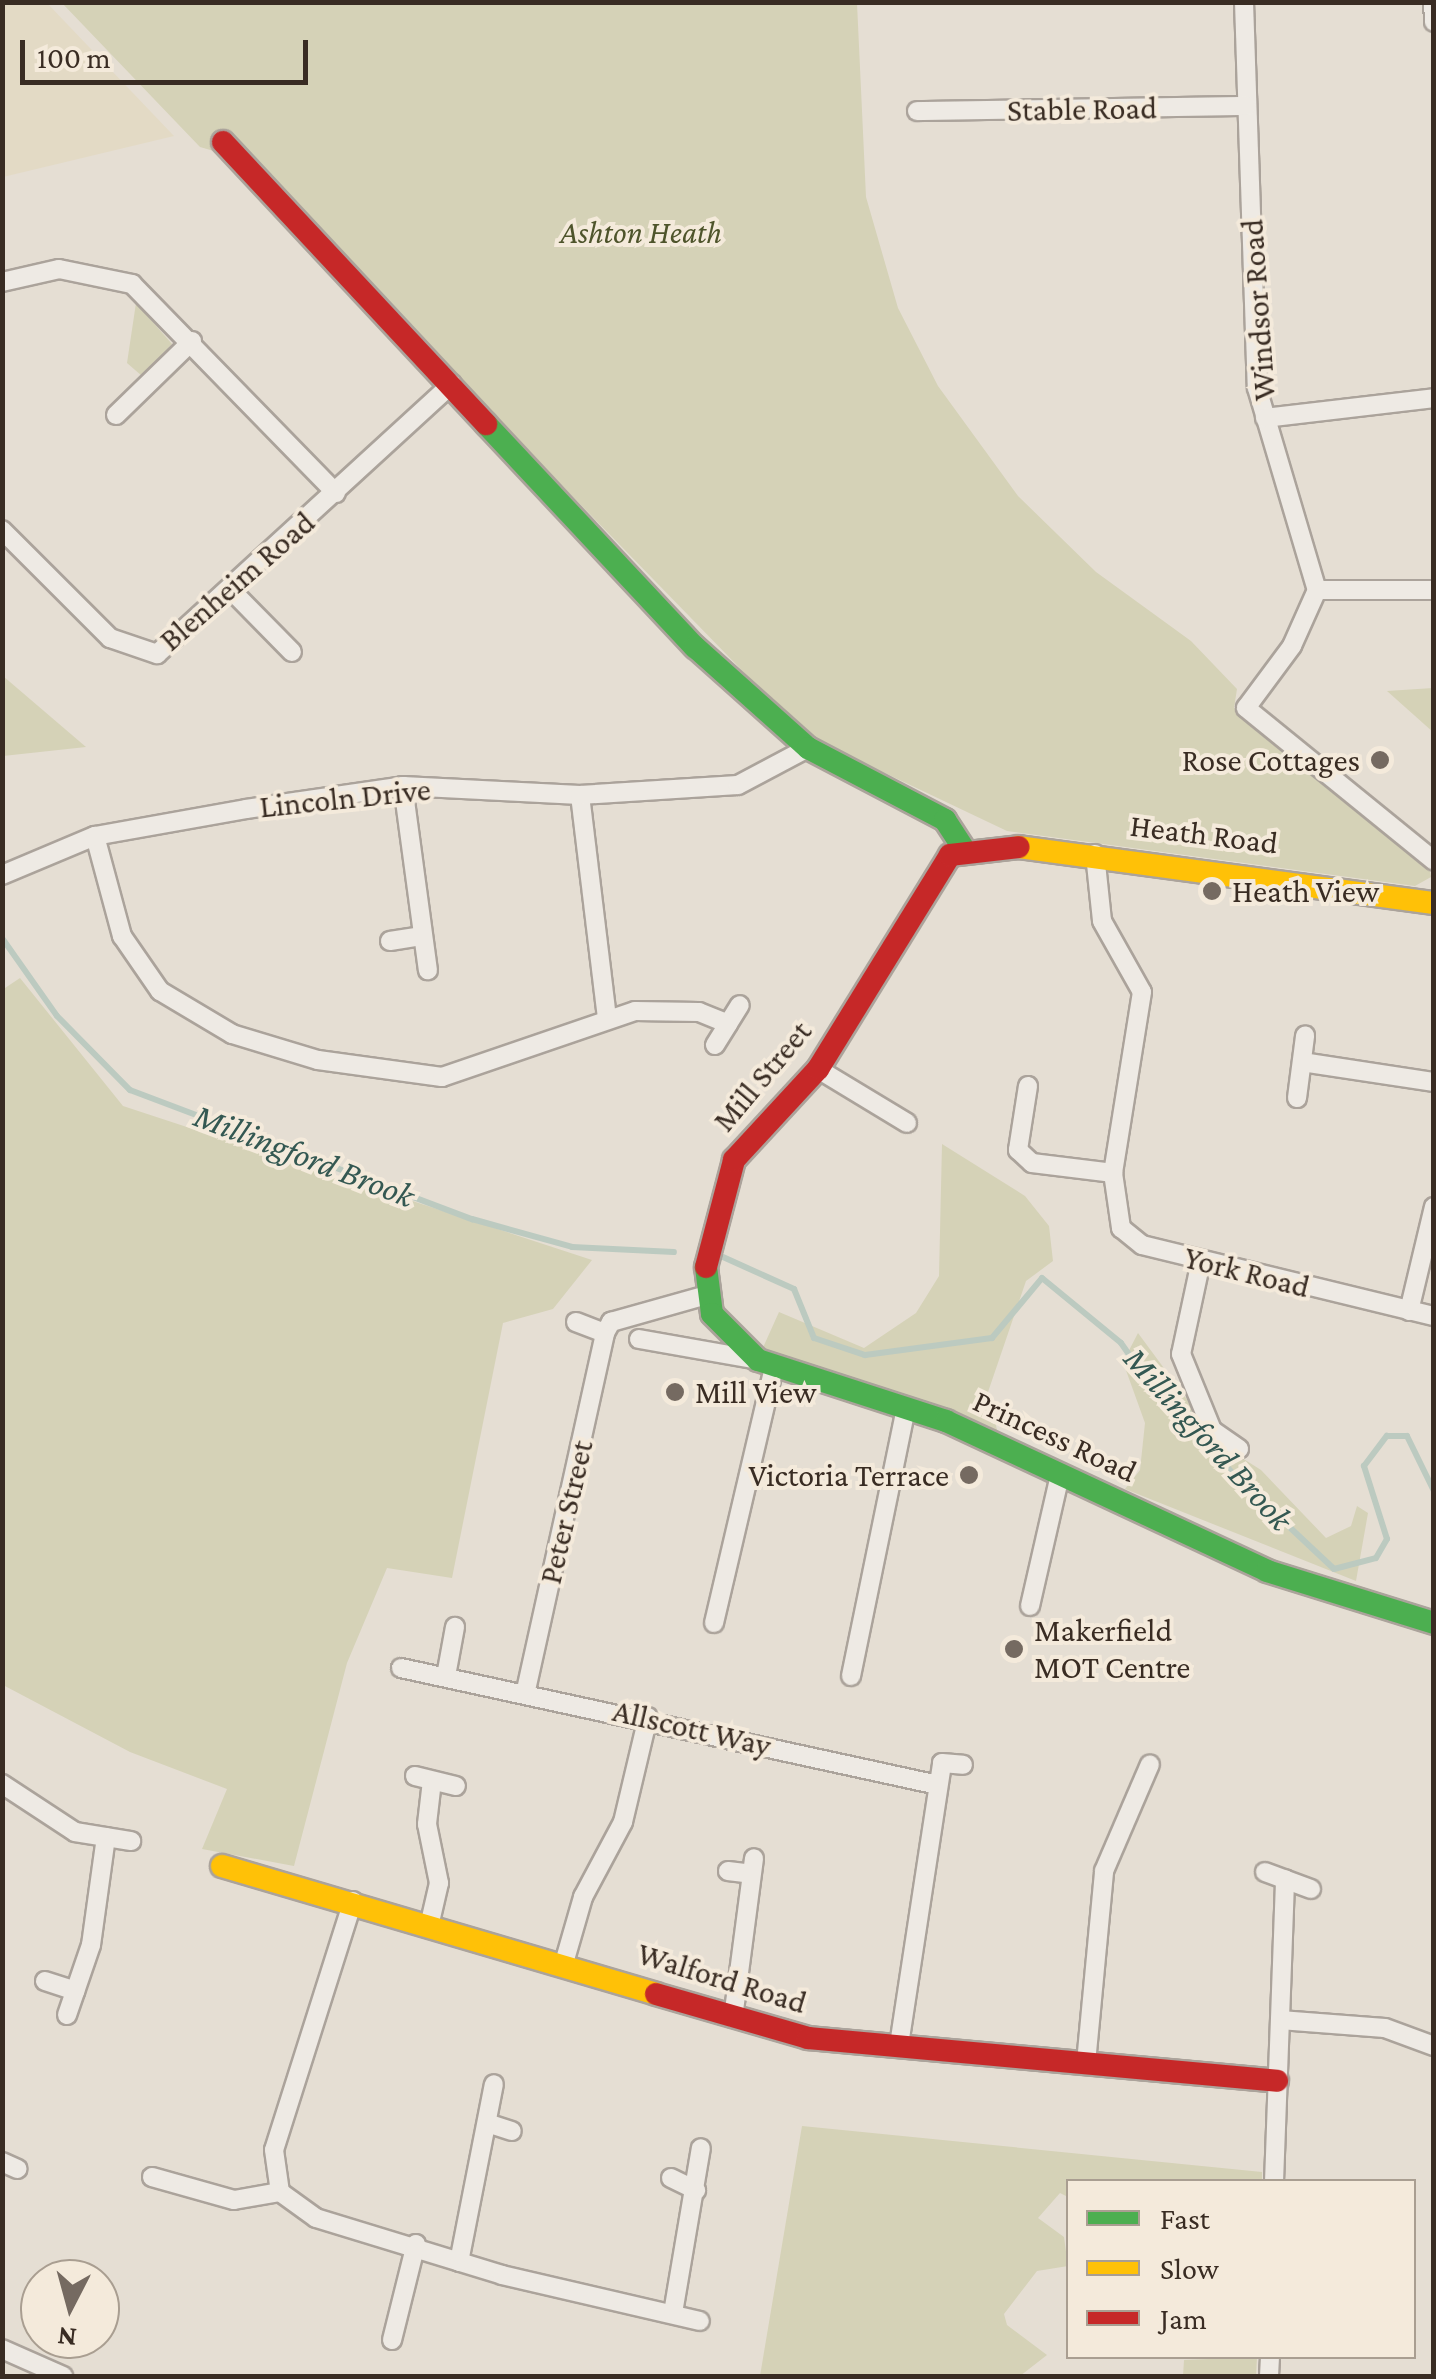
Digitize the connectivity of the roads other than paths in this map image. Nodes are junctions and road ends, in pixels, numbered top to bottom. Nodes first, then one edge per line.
1 (1244, 2) edge
2 (1433, 2) edge
3 (1434, 22) edge
4 (1248, 106) junction
5 (916, 111) dead end
6 (222, 142) dead end
7 (2, 282) edge
8 (192, 341) junction
9 (452, 384) junction
10 (1434, 398) edge
11 (116, 415) dead end
12 (1265, 418) junction
13 (336, 494) junction
14 (2, 530) edge
15 (1317, 590) junction
16 (1434, 590) edge
17 (233, 592) junction
18 (292, 652) dead end
19 (808, 748) junction
20 (403, 786) junction
21 (580, 795) junction
22 (95, 836) junction
23 (964, 849) junction
24 (1095, 854) junction
25 (1434, 861) edge
26 (2, 875) edge
27 (1434, 904) edge
28 (423, 936) junction
29 (390, 941) dead end
30 (428, 970) dead end
31 (740, 1005) dead end
32 (607, 1018) junction
33 (728, 1024) junction
34 (1305, 1036) dead end
35 (715, 1045) dead end
36 (1302, 1062) junction
37 (818, 1069) junction
38 (1434, 1082) edge
39 (1028, 1086) dead end
40 (1297, 1098) dead end
41 (907, 1123) dead end
42 (1113, 1173) junction
43 (1434, 1207) edge
44 (1201, 1260) junction
45 (707, 1295) junction
46 (1409, 1311) junction
47 (1434, 1316) edge
48 (576, 1322) dead end
49 (605, 1333) junction
50 (639, 1339) dead end
51 (766, 1364) junction
52 (906, 1408) junction
53 (1239, 1450) dead end
54 (1060, 1475) junction
55 (1030, 1606) dead end
56 (1434, 1623) edge
57 (714, 1624) dead end
58 (455, 1626) dead end
59 (402, 1668) dead end
60 (446, 1676) junction
61 (851, 1676) dead end
62 (526, 1690) junction
63 (648, 1718) junction
64 (1150, 1764) dead end
65 (963, 1765) dead end
66 (2, 1784) edge
67 (938, 1785) junction
68 (456, 1786) dead end
69 (106, 1838) junction
70 (131, 1841) dead end
71 (222, 1866) dead end
72 (728, 1871) dead end
73 (1265, 1872) dead end
74 (1285, 1880) junction
75 (1310, 1889) dead end
76 (353, 1901) junction
77 (430, 1922) junction
78 (564, 1963) junction
79 (45, 1981) dead end
80 (74, 1991) junction
81 (67, 2015) dead end
82 (733, 2018) junction
83 (1280, 2020) junction
84 (898, 2044) junction
85 (1434, 2046) edge
86 (1086, 2063) junction
87 (1277, 2080) junction
88 (494, 2084) dead end
89 (487, 2123) junction
90 (512, 2131) dead end
91 (701, 2148) dead end
92 (152, 2178) dead end
93 (671, 2178) dead end
94 (1274, 2179) edge
95 (696, 2190) junction
96 (280, 2192) junction
97 (416, 2244) junction
98 (459, 2262) junction
99 (673, 2313) junction
100 (700, 2321) dead end
101 (392, 2340) dead end
102 (10, 2352) edge
103 (63, 2376) edge

1 - 4 street, Windsor Road
2 - 3 street
4 - 5 street, Stable Road
4 - 12 street, Windsor Road
6 - 9 street
7 - 8 street, Blenheim Road
8 - 11 street
8 - 13 street, Blenheim Road
9 - 13 street, Blenheim Road
9 - 19 street
10 - 12 street
12 - 15 street, Windsor Road
13 - 17 street, Blenheim Road
14 - 17 street, Blenheim Road
15 - 16 street
15 - 25 street
17 - 18 street
19 - 21 street, Lincoln Drive
19 - 23 street
20 - 21 street, Lincoln Drive
20 - 22 street, Lincoln Drive
20 - 28 street
21 - 32 street
22 - 26 street, Lincoln Drive
22 - 32 street
23 - 24 street, Heath Road
23 - 37 street, Mill Street
24 - 27 street, Heath Road
24 - 42 street, York Road
28 - 29 street
28 - 30 street
31 - 33 street
32 - 33 street
33 - 35 street
34 - 36 street
36 - 38 street
36 - 40 street
37 - 41 street
37 - 45 street, Mill Street
39 - 42 street
42 - 44 street, York Road
43 - 46 street
44 - 46 street, York Road
44 - 53 street
45 - 49 street
45 - 51 street
46 - 47 street, York Road
48 - 49 street
49 - 62 street, Peter Street
50 - 51 street, Princess Road
51 - 52 street, Princess Road
51 - 57 street
52 - 54 street, Princess Road
52 - 61 street
54 - 55 street
54 - 56 street, Princess Road
58 - 60 street
59 - 60 street, Allscott Way
60 - 62 street, Allscott Way
62 - 63 street, Allscott Way
63 - 67 street, Allscott Way
63 - 78 street
64 - 86 street
65 - 67 street
66 - 69 street
67 - 84 street
68 - 77 street
69 - 70 street
69 - 80 street
71 - 76 street, Walford Road
72 - 82 street
73 - 74 street
74 - 75 street
74 - 83 street
76 - 77 street, Walford Road
76 - 96 street
77 - 78 street, Walford Road
78 - 82 street, Walford Road
79 - 80 street
80 - 81 street
82 - 84 street, Walford Road
83 - 85 street
83 - 87 street
84 - 86 street, Walford Road
86 - 87 street, Walford Road
87 - 94 street
88 - 89 street
89 - 90 street
89 - 98 street
91 - 95 street
92 - 96 street
93 - 95 street
95 - 99 street
96 - 97 street
97 - 98 street
97 - 101 street
98 - 99 street
99 - 100 street
102 - 103 street

